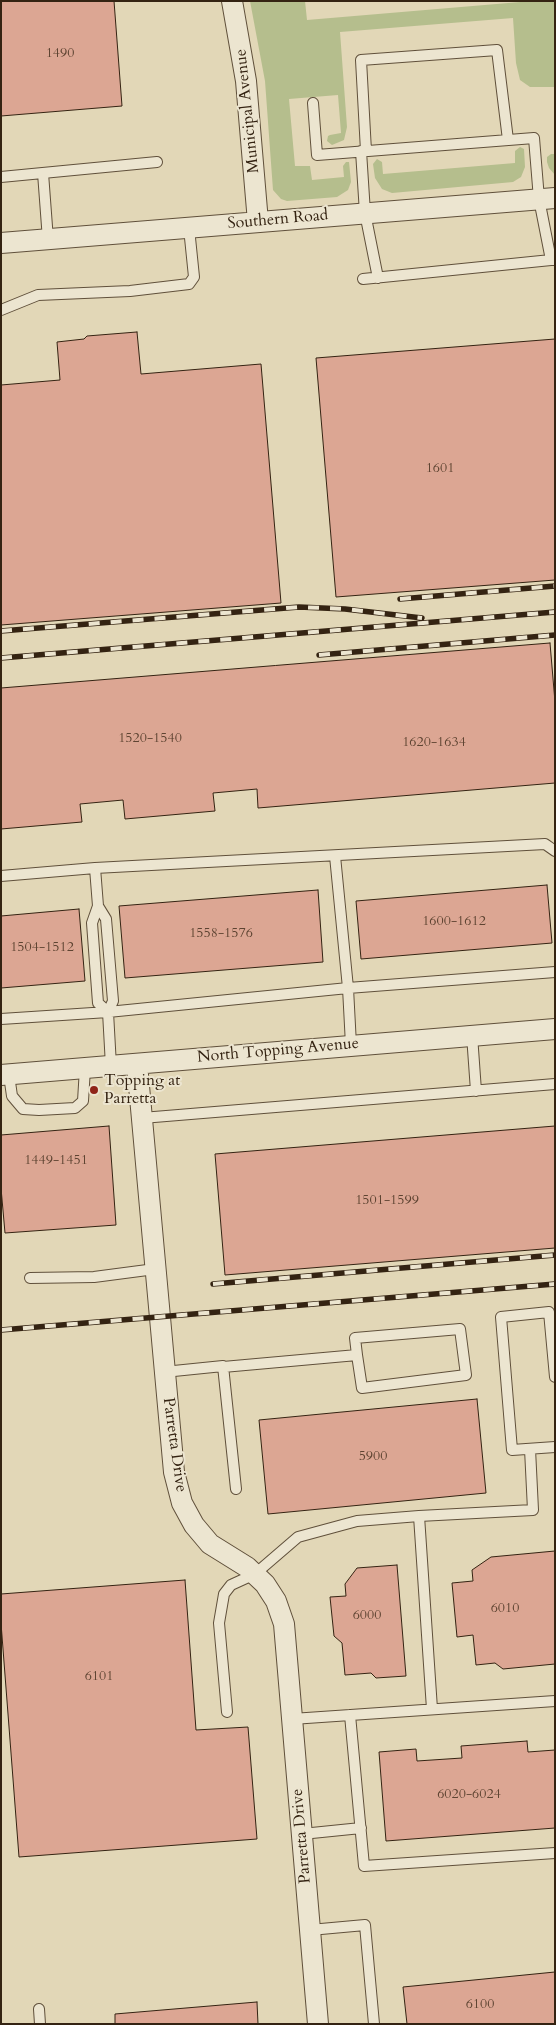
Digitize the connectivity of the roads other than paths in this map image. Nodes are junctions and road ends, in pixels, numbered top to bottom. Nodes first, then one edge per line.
1 (232, 1) edge
2 (313, 103) dead end
3 (508, 140) junction
4 (363, 151) junction
5 (157, 162) dead end
6 (43, 173) junction
7 (1, 177) edge
8 (547, 198) edge
9 (366, 213) junction
10 (258, 222) junction
11 (189, 228) junction
12 (48, 240) junction
13 (1, 243) edge
14 (553, 260) edge
15 (378, 278) junction
16 (363, 279) dead end
17 (1, 310) edge
18 (555, 851) edge
19 (335, 856) junction
20 (96, 868) junction
21 (1, 876) edge
22 (98, 906) junction
23 (555, 972) edge
24 (348, 988) junction
25 (108, 1012) junction
26 (1, 1019) edge
27 (555, 1029) edge
28 (472, 1035) junction
29 (351, 1045) junction
30 (137, 1064) junction
31 (111, 1066) junction
32 (85, 1068) junction
33 (5, 1075) edge
34 (555, 1084) edge
35 (476, 1091) junction
36 (142, 1118) junction
37 (155, 1269) junction
38 (30, 1278) dead end
39 (357, 1355) junction
40 (223, 1367) junction
41 (164, 1372) junction
42 (555, 1377) edge
43 (555, 1446) edge
44 (530, 1449) junction
45 (236, 1489) dead end
46 (419, 1516) junction
47 (255, 1574) junction
48 (555, 1701) edge
49 (432, 1710) junction
50 (227, 1712) dead end
51 (350, 1715) junction
52 (292, 1719) junction
53 (361, 1828) junction
54 (302, 1834) junction
55 (555, 1853) edge
56 (310, 1930) junction
57 (39, 2009) dead end
58 (40, 2024) edge
59 (318, 2024) edge
60 (374, 2024) edge

1 - 10 street, Municipal Avenue
2 - 4 lane
3 - 4 lane
3 - 4 lane
3 - 8 lane
4 - 9 lane
5 - 6 lane
6 - 7 lane
6 - 12 lane
8 - 9 street, Southern Road
8 - 14 lane
9 - 10 street, Southern Road
9 - 15 lane
10 - 11 street, Southern Road
11 - 12 street, Southern Road
11 - 17 lane
12 - 13 street, Southern Road
14 - 15 lane
15 - 16 lane
18 - 19 lane
19 - 20 lane
19 - 24 lane
20 - 21 lane
20 - 22 lane
22 - 25 lane
22 - 25 lane
23 - 24 lane
24 - 25 lane
24 - 29 lane
25 - 26 lane
25 - 31 lane
27 - 28 street, North Topping Avenue
28 - 29 street, North Topping Avenue
28 - 35 lane
29 - 30 street, North Topping Avenue
30 - 31 street, North Topping Avenue
30 - 36 street, Parretta Drive
31 - 32 street, North Topping Avenue
32 - 33 street, North Topping Avenue
32 - 33 lane
34 - 35 lane
35 - 36 lane
36 - 37 street, Parretta Drive
37 - 38 lane
37 - 41 street, Parretta Drive
39 - 39 lane
39 - 40 lane
40 - 41 lane
40 - 45 lane
41 - 47 street, Parretta Drive
42 - 44 lane
43 - 44 lane
44 - 46 lane
46 - 47 lane
46 - 49 lane
47 - 50 lane
47 - 52 street, Parretta Drive
48 - 49 lane
49 - 51 lane
51 - 52 lane
51 - 53 lane
52 - 54 street, Parretta Drive
53 - 54 lane
53 - 55 lane
54 - 56 street, Parretta Drive
56 - 59 street, Parretta Drive
56 - 60 lane
57 - 58 lane

